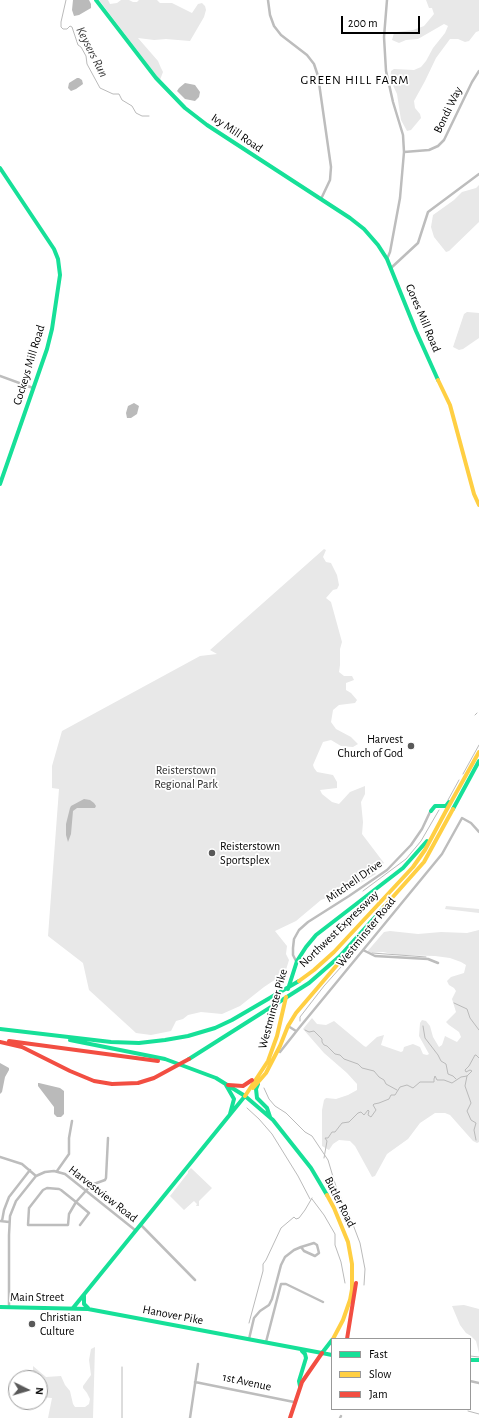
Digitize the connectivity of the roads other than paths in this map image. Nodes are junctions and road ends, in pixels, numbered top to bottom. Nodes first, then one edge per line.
1 (96, 0) edge
2 (268, 0) edge
3 (387, 0) edge
4 (479, 71) edge
5 (404, 152) junction
6 (0, 168) edge
7 (479, 174) edge
8 (321, 200) junction
9 (387, 259) junction
10 (391, 268) junction
11 (0, 376) edge
12 (33, 388) junction
13 (1, 479) edge
14 (0, 484) edge
15 (479, 505) edge
16 (479, 752) edge
17 (479, 760) edge
18 (454, 797) junction
19 (447, 809) junction
20 (430, 811) joint
21 (479, 832) edge
22 (385, 906) junction
23 (363, 950) junction
24 (297, 962) junction
25 (438, 963) dead end
26 (284, 1010) junction
27 (288, 1026) junction
28 (0, 1029) edge
29 (6, 1029) junction
30 (279, 1030) junction
31 (296, 1031) junction
32 (277, 1036) junction
33 (0, 1041) edge
34 (279, 1052) junction
35 (172, 1062) junction
36 (264, 1072) junction
37 (225, 1084) junction
38 (245, 1096) junction
39 (230, 1114) junction
40 (271, 1117) junction
41 (72, 1121) dead end
42 (108, 1138) dead end
43 (0, 1157) edge
44 (30, 1170) junction
45 (57, 1171) junction
46 (36, 1176) junction
47 (86, 1190) junction
48 (76, 1202) junction
49 (1, 1221) edge
50 (9, 1222) junction
51 (80, 1224) dead end
52 (141, 1224) junction
53 (136, 1230) junction
54 (301, 1247) junction
55 (352, 1268) junction
56 (195, 1280) dead end
57 (84, 1294) junction
58 (323, 1302) dead end
59 (0, 1307) edge
60 (9, 1307) junction
61 (73, 1308) junction
62 (88, 1309) junction
63 (333, 1338) edge
64 (347, 1338) edge
65 (249, 1340) junction
66 (331, 1341) edge
67 (267, 1343) junction
68 (300, 1349) junction
69 (322, 1353) junction
70 (331, 1355) edge
71 (198, 1364) dead end
72 (195, 1382) junction
73 (300, 1386) junction
74 (294, 1402) junction
75 (190, 1418) edge
76 (290, 1418) edge

1 - 8 main road, Ivy Mill Road
2 - 8 street
3 - 5 street
4 - 5 street, Bondi Way
5 - 9 street
6 - 12 main road, Cockeys Mill Road
7 - 10 street
8 - 9 main road, Ivy Mill Road
9 - 10 main road, Gores Mill Road
10 - 15 main road, Gores Mill Road
11 - 12 street
12 - 13 main road, Cockeys Mill Road
13 - 14 main road, Cockeys Mill Road
16 - 18 main road, Westminster Pike
17 - 22 main road, Westminster Pike
18 - 19 main road, Westminster Pike
18 - 20 main road
19 - 24 main road, Westminster Pike
19 - 29 main road, Northwest Expressway
20 - 24 street, Mitchell Drive
21 - 23 street, Westminster Road
22 - 27 main road, Westminster Pike
22 - 33 main road, Northwest Expressway
23 - 25 street
23 - 31 street, Westminster Road
24 - 26 main road, Westminster Pike
26 - 27 main road
26 - 30 main road, Westminster Pike
27 - 30 main road
27 - 31 street
27 - 34 main road, Westminster Pike
28 - 29 main road, Northwest Expressway
29 - 35 main road
30 - 32 main road, Westminster Pike
31 - 34 street, Westminster Road
32 - 34 main road
32 - 36 main road, Westminster Pike
33 - 35 main road
34 - 36 main road, Westminster Pike
35 - 37 main road, Butler Road
36 - 37 main road
36 - 38 main road, Westminster Pike
36 - 40 main road
37 - 38 main road, Butler Road
37 - 39 main road
38 - 39 main road, Westminster Pike
38 - 40 main road, Butler Road
39 - 52 main road, Westminster Pike
40 - 55 main road, Butler Road
41 - 45 street
42 - 47 street
43 - 44 street
44 - 46 street
44 - 49 street
45 - 46 street, Harvestview Road
45 - 47 street, Harvestview Road
46 - 50 street
47 - 48 street
47 - 53 street, Harvestview Road
48 - 48 street
48 - 51 street
49 - 50 street
50 - 60 street
52 - 53 main road, Westminster Pike
52 - 56 street
53 - 57 main road, Westminster Pike
54 - 54 street
54 - 65 street
55 - 63 main road, Butler Road
55 - 64 main road
57 - 61 main road, Westminster Pike
57 - 62 main road
58 - 67 street
59 - 60 main road, Main Street
60 - 61 main road, Main Street
61 - 62 main road, Hanover Pike
62 - 65 main road, Hanover Pike
65 - 67 main road, Hanover Pike
66 - 69 main road, Butler Road
67 - 68 main road, Hanover Pike
68 - 69 main road, Hanover Pike
68 - 73 main road
69 - 70 main road
69 - 73 main road, Butler Road
71 - 72 street
72 - 74 street, 1st Avenue
72 - 75 street
73 - 74 main road, Butler Road
74 - 76 main road, Butler Road

